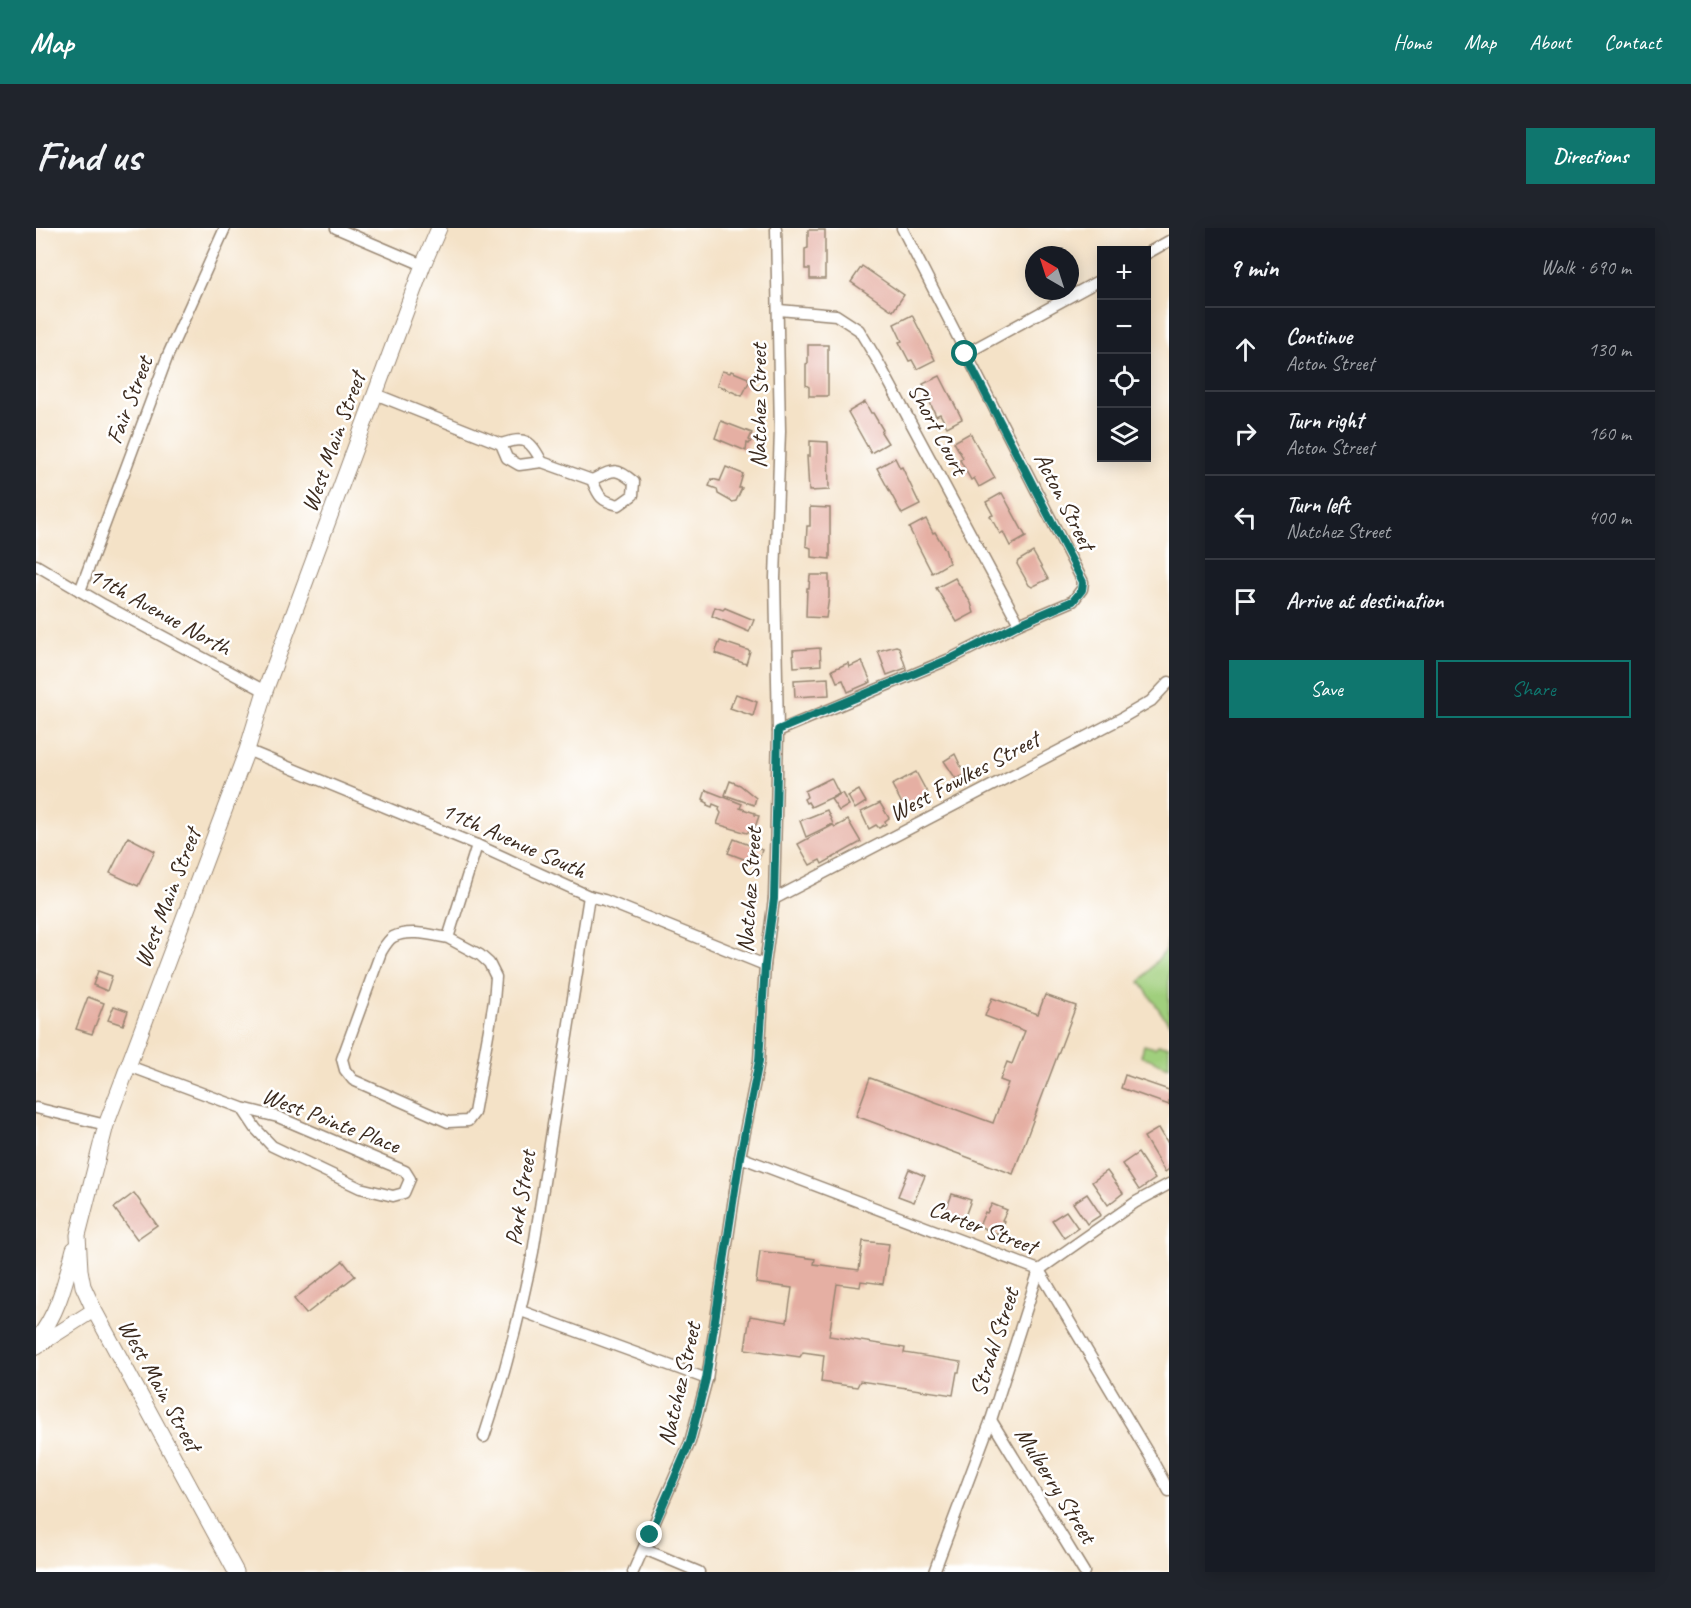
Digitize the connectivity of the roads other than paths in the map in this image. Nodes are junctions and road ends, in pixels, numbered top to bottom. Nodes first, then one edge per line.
1 (225, 228) edge
2 (336, 228) edge
3 (439, 228) edge
4 (776, 228) edge
5 (902, 228) edge
6 (1169, 241) edge
7 (1151, 251) edge
8 (423, 265) junction
9 (1097, 281) edge
10 (779, 310) junction
11 (965, 354) junction
12 (375, 394) junction
13 (501, 444) junction
14 (542, 462) junction
15 (592, 480) dead end
16 (36, 565) edge
17 (80, 591) junction
18 (1019, 624) junction
19 (1169, 682) edge
20 (265, 692) junction
21 (778, 730) junction
22 (247, 750) junction
23 (477, 845) junction
24 (588, 896) junction
25 (774, 899) junction
26 (448, 938) junction
27 (765, 965) junction
28 (129, 1066) junction
29 (36, 1108) edge
30 (242, 1108) junction
31 (106, 1125) junction
32 (740, 1157) junction
33 (1168, 1187) edge
34 (78, 1235) junction
35 (1039, 1270) junction
36 (93, 1310) junction
37 (521, 1311) junction
38 (36, 1341) edge
39 (36, 1347) edge
40 (706, 1379) junction
41 (992, 1420) junction
42 (484, 1437) dead end
43 (1169, 1491) edge
44 (644, 1549) junction
45 (232, 1570) edge
46 (633, 1572) edge
47 (699, 1572) edge
48 (934, 1572) edge
49 (1084, 1572) edge

1 - 17 street, Fair Street
2 - 8 street
3 - 8 main road, West Main Street
4 - 10 street, Natchez Street
5 - 11 street, Acton Street
6 - 7 street
8 - 12 main road, West Main Street
9 - 11 street
10 - 18 street, Short Court
10 - 21 street, Natchez Street
11 - 18 street, Acton Street
12 - 13 street
12 - 20 main road, West Main Street
13 - 14 street
13 - 14 street
14 - 15 street
16 - 17 street, 11th Avenue North
17 - 20 street, 11th Avenue North
18 - 21 street, Acton Street
19 - 25 street, West Fowlkes Street
20 - 22 main road, West Main Street
21 - 25 street, Natchez Street
22 - 23 street, 11th Avenue South
22 - 28 main road, West Main Street
23 - 24 street, 11th Avenue South
23 - 26 street
24 - 27 street, 11th Avenue South
24 - 37 street, Park Street
25 - 27 street, Natchez Street
26 - 26 street
27 - 32 street, Natchez Street
28 - 30 street, West Pointe Place
28 - 31 main road, West Main Street
29 - 31 street
30 - 30 street, West Pointe Place
31 - 34 main road, West Main Street
32 - 35 street, Carter Street
32 - 40 street, Natchez Street
33 - 35 street, Strahl Street
34 - 36 main road, West Main Street
34 - 38 main road
35 - 41 street, Strahl Street
35 - 43 street, Carter Street
36 - 39 street
36 - 45 main road, West Main Street
37 - 40 street
37 - 42 street, Park Street
40 - 44 street, Natchez Street
41 - 48 street, Strahl Street
41 - 49 street, Mulberry Street
44 - 46 street, Natchez Street
44 - 47 street

